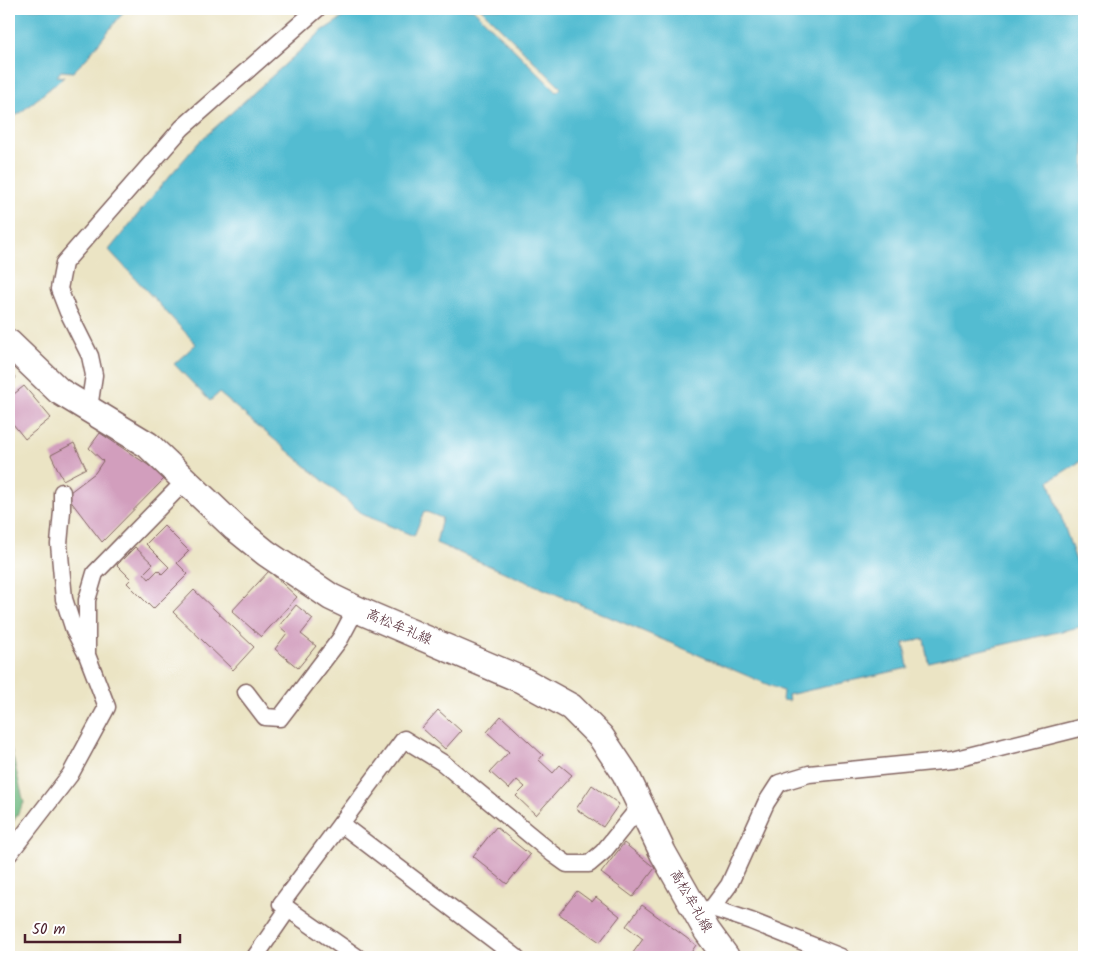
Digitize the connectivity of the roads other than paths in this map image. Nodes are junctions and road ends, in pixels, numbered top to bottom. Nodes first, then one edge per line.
1 (318, 9) edge
2 (9, 343) edge
3 (89, 408) junction
4 (185, 481) junction
5 (62, 492) dead end
6 (356, 609) junction
7 (87, 655) junction
8 (246, 692) dead end
9 (1084, 727) edge
10 (641, 805) junction
11 (341, 824) junction
12 (9, 854) edge
13 (288, 909) junction
14 (704, 910) junction
15 (723, 956) edge
16 (255, 957) edge
17 (357, 957) edge
18 (516, 957) edge
19 (841, 957) edge

1 - 3 street
2 - 3 main road, 高松牟礼線
3 - 4 main road, 高松牟礼線
4 - 6 main road, 高松牟礼線
4 - 7 street
5 - 7 street
6 - 8 street
6 - 10 main road, 高松牟礼線
7 - 12 street
9 - 14 street
10 - 11 street
10 - 14 main road, 高松牟礼線
11 - 13 street
11 - 18 street
13 - 16 street
13 - 17 street
14 - 15 main road, 高松牟礼線
14 - 19 street

